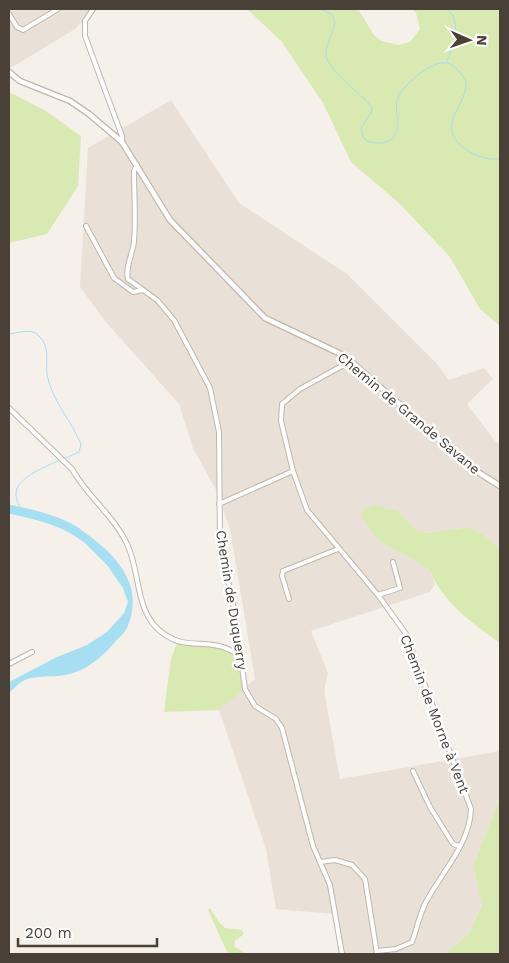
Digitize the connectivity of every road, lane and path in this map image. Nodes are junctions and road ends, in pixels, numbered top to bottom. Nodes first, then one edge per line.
1 (58, 9) edge
2 (93, 9) edge
3 (9, 14) edge
4 (9, 72) edge
5 (122, 142) junction
6 (137, 165) junction
7 (86, 226) dead end
8 (143, 290) junction
9 (351, 361) junction
10 (9, 408) edge
11 (293, 471) junction
12 (500, 486) edge
13 (219, 504) junction
14 (338, 549) junction
15 (394, 562) dead end
16 (378, 595) junction
17 (289, 599) dead end
18 (32, 652) dead end
19 (240, 655) junction
20 (9, 664) edge
21 (413, 771) dead end
22 (459, 846) junction
23 (320, 862) junction
24 (377, 952) edge
25 (342, 954) edge

1 - 3 street
2 - 5 street
4 - 5 street, Chemin de Grande Savane
5 - 6 street, Chemin de Grande Savane
6 - 8 street, Chemin de Duquerry
6 - 9 street, Chemin de Grande Savane
7 - 8 street
8 - 13 street, Chemin de Duquerry
9 - 11 street, Chemin de Morne à Vent
9 - 12 street, Chemin de Grande Savane
10 - 19 street
11 - 13 street
11 - 14 street, Chemin de Morne à Vent
13 - 19 street, Chemin de Duquerry
14 - 16 street, Chemin de Morne à Vent
14 - 17 street
15 - 16 street
16 - 22 street, Chemin de Morne à Vent
18 - 20 street
19 - 23 street, Chemin de Duquerry
21 - 22 street
22 - 24 street, Chemin de Morne à Vent
23 - 24 street
23 - 25 street, Chemin de Duquerry

